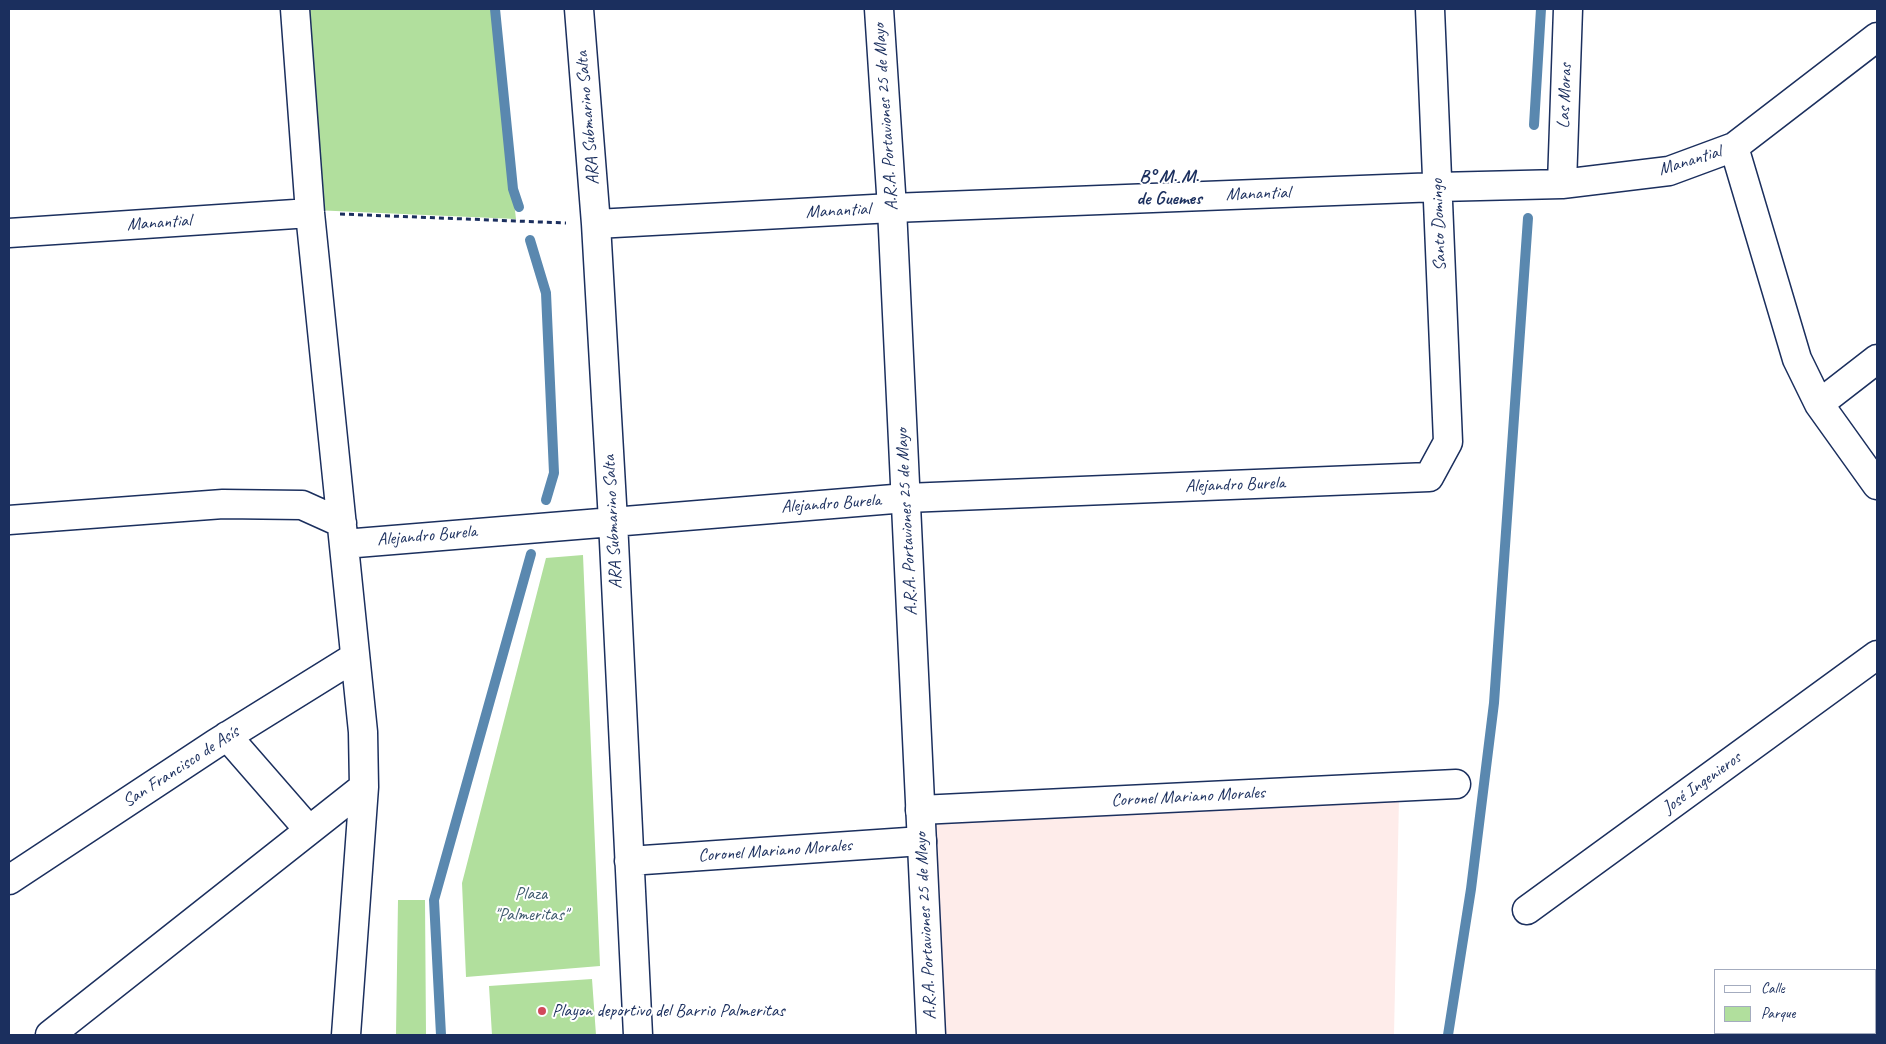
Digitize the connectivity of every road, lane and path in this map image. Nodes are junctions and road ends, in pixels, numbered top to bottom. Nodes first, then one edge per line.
1 (295, 9) edge
2 (579, 9) edge
3 (879, 9) edge
4 (1430, 9) edge
5 (1568, 9) edge
6 (1877, 37) edge
7 (1734, 147) junction
8 (1562, 184) junction
9 (1438, 187) junction
10 (892, 208) junction
11 (310, 213) junction
12 (596, 224) junction
13 (9, 233) edge
14 (1877, 359) edge
15 (1819, 404) junction
16 (1448, 442) joint
17 (1877, 485) edge
18 (906, 498) junction
19 (9, 520) edge
20 (613, 521) junction
21 (343, 533) junction
22 (1877, 655) edge
23 (356, 657) junction
24 (227, 736) junction
25 (1456, 784) dead end
26 (364, 787) junction
27 (920, 810) junction
28 (309, 830) junction
29 (922, 841) junction
30 (629, 860) junction
31 (9, 880) edge
32 (1527, 910) dead end
33 (50, 1035) edge
34 (346, 1035) edge
35 (638, 1035) edge
36 (931, 1035) edge

1 - 11 street
2 - 12 street, ARA Submarino Salta
3 - 10 street, A.R.A. Portaviones 25 de Mayo
4 - 9 street, Santo Domingo
5 - 8 street, Las Moras
6 - 7 street, Manantial
7 - 8 street, Manantial
7 - 15 street
8 - 9 street, Manantial
9 - 10 street, Manantial
9 - 16 street, Santo Domingo
10 - 12 street, Manantial
10 - 18 street, A.R.A. Portaviones 25 de Mayo
11 - 12 path
11 - 13 street, Manantial
11 - 21 street
12 - 20 street, ARA Submarino Salta
14 - 15 street
15 - 17 street
16 - 18 street, Alejandro Burela
18 - 20 street, Alejandro Burela
18 - 27 street, A.R.A. Portaviones 25 de Mayo
19 - 21 street
20 - 21 street, Alejandro Burela
20 - 30 street, ARA Submarino Salta
21 - 23 street
22 - 32 street, José Ingenieros
23 - 24 street, San Francisco de Asís
23 - 26 street
24 - 28 street
24 - 31 street, San Francisco de Asís
25 - 27 street, Coronel Mariano Morales
26 - 28 street
26 - 34 street
27 - 29 street, A.R.A. Portaviones 25 de Mayo
28 - 33 street
29 - 30 street, Coronel Mariano Morales
29 - 36 street, A.R.A. Portaviones 25 de Mayo
30 - 35 street, ARA Submarino Salta

